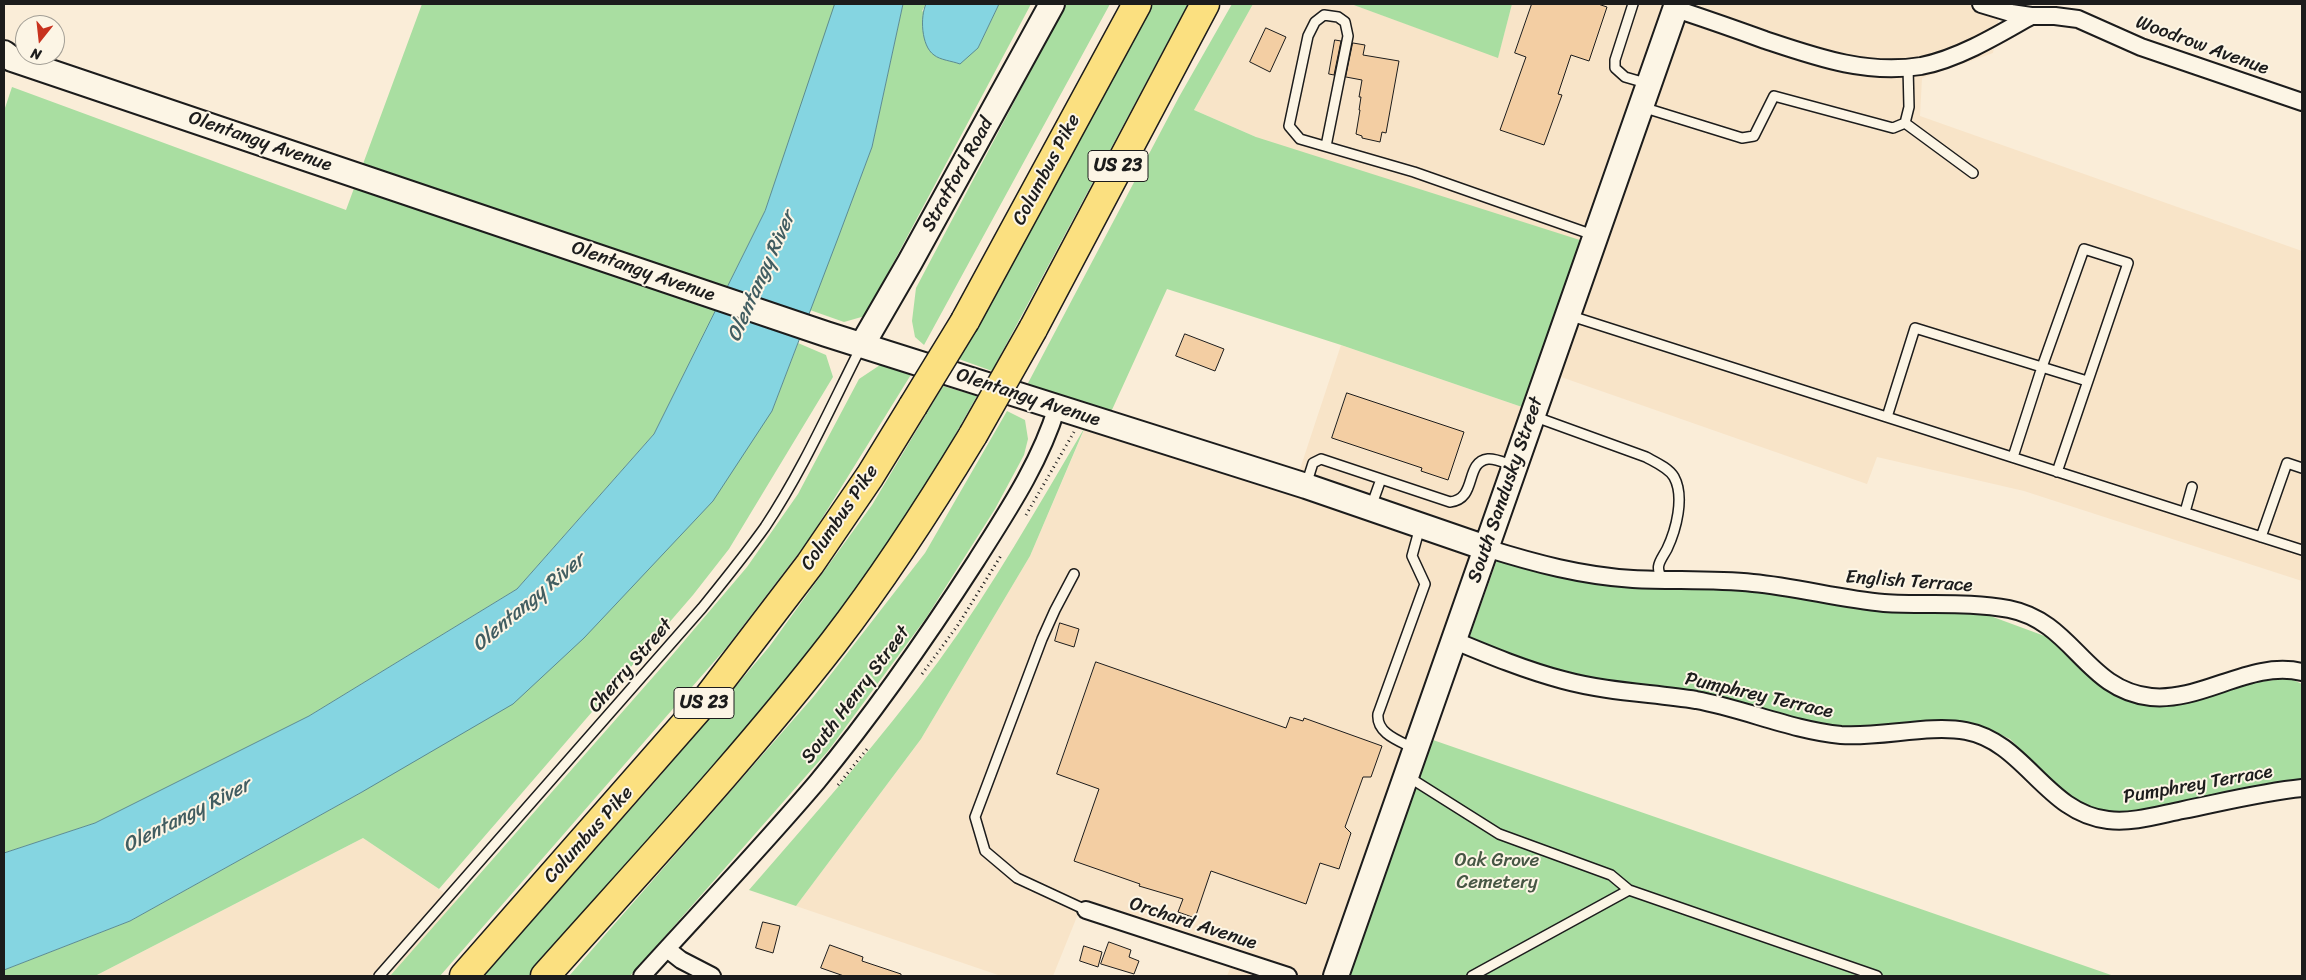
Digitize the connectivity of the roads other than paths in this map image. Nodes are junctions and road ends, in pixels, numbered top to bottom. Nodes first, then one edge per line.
1 (1052, 4) edge
2 (1137, 4) edge
3 (1205, 4) edge
4 (1633, 4) edge
5 (1981, 4) edge
6 (1676, 6) edge
7 (2031, 16) junction
8 (4, 53) edge
9 (1908, 67) junction
10 (1649, 84) junction
11 (2302, 102) edge
12 (1641, 107) junction
13 (1905, 123) junction
14 (1326, 146) junction
15 (1973, 172) dead end
16 (1596, 236) junction
17 (1568, 315) junction
18 (862, 345) junction
19 (2042, 367) junction
20 (2087, 381) junction
21 (1057, 407) junction
22 (1532, 416) junction
23 (1887, 417) junction
24 (2013, 457) junction
25 (1515, 466) junction
26 (2302, 468) edge
27 (2057, 472) junction
28 (1381, 479) junction
29 (1306, 486) junction
30 (2192, 487) dead end
31 (1371, 508) junction
32 (2184, 512) junction
33 (1421, 524) junction
34 (2260, 537) junction
35 (1486, 548) junction
36 (2302, 550) edge
37 (1074, 574) dead end
38 (1663, 580) junction
39 (1453, 640) junction
40 (2302, 672) edge
41 (1415, 749) junction
42 (1406, 776) junction
43 (2302, 788) edge
44 (1628, 890) junction
45 (1086, 910) joint
46 (667, 948) junction
47 (379, 976) edge
48 (464, 976) edge
49 (545, 976) edge
50 (642, 976) edge
51 (712, 976) edge
52 (1288, 976) edge
53 (1336, 976) edge
54 (1472, 976) edge
55 (1877, 976) edge

1 - 18 street, Stratford Road
2 - 48 highway, Columbus Pike / US 23, bridge
3 - 49 highway, US 23, bridge
4 - 10 lane
5 - 7 street, Woodrow Avenue
6 - 9 street
6 - 10 street, South Sandusky Street
7 - 9 street
7 - 11 street, Woodrow Avenue
8 - 18 street, Olentangy Avenue
9 - 13 lane
10 - 12 street, South Sandusky Street
12 - 13 lane
12 - 16 street, South Sandusky Street
13 - 15 lane
14 - 14 lane
14 - 16 lane
16 - 17 street, South Sandusky Street
17 - 22 street, South Sandusky Street
17 - 23 lane
18 - 21 street, Olentangy Avenue
18 - 47 lane, Cherry Street
19 - 20 lane
19 - 20 lane
19 - 23 lane
19 - 24 lane
20 - 27 lane
21 - 29 street, Olentangy Avenue
21 - 46 street, South Henry Street
22 - 25 street, South Sandusky Street
22 - 38 lane
23 - 24 lane
24 - 27 lane
25 - 28 lane
25 - 35 street, South Sandusky Street
26 - 34 lane
27 - 32 lane
28 - 29 lane
28 - 31 lane
29 - 31 street, Olentangy Avenue
30 - 32 lane
31 - 33 street, Olentangy Avenue
32 - 34 lane
33 - 35 street, Olentangy Avenue
33 - 41 lane
34 - 36 lane
35 - 38 street, English Terrace
35 - 39 street, South Sandusky Street
37 - 45 lane
38 - 40 street, English Terrace
39 - 41 street, South Sandusky Street
39 - 43 street, Pumphrey Terrace
41 - 42 street, South Sandusky Street
42 - 44 lane
42 - 53 street, South Sandusky Street
44 - 54 lane
44 - 55 lane
45 - 52 street, Orchard Avenue
46 - 50 street, South Henry Street
46 - 51 street

